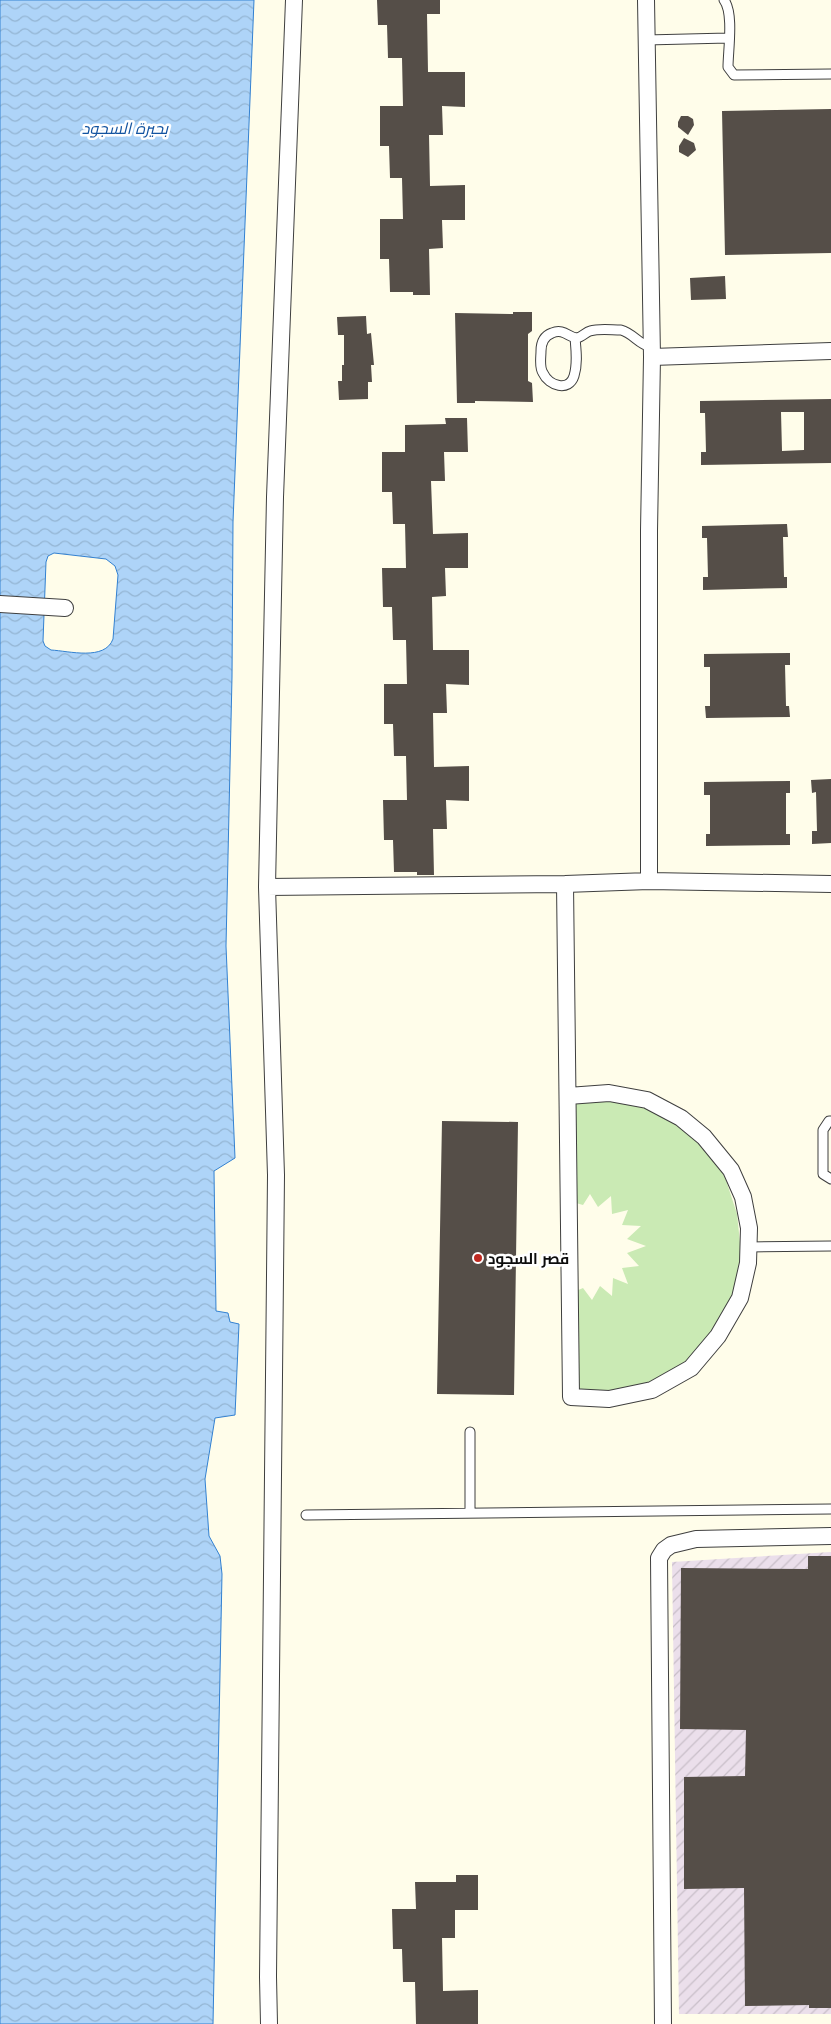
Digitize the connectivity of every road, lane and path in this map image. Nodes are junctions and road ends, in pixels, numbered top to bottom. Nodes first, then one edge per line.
1 (294, 0) edge
2 (646, 0) edge
3 (724, 0) edge
4 (728, 38) junction
5 (646, 40) junction
6 (831, 74) edge
7 (575, 338) junction
8 (831, 351) edge
9 (651, 352) junction
10 (0, 604) edge
11 (65, 608) dead end
12 (649, 881) junction
13 (565, 884) junction
14 (831, 884) edge
15 (267, 887) junction
16 (568, 1096) junction
17 (831, 1121) edge
18 (831, 1179) edge
19 (831, 1246) edge
20 (749, 1247) junction
21 (470, 1432) dead end
22 (831, 1509) edge
23 (470, 1513) junction
24 (306, 1516) dead end
25 (831, 1536) edge
26 (269, 2024) edge
27 (663, 2024) edge

1 - 15 street
2 - 5 street
3 - 4 lane
4 - 5 lane
4 - 6 lane
5 - 9 street
7 - 7 lane
7 - 9 lane
8 - 9 street
9 - 12 street
10 - 11 street
12 - 13 street
12 - 14 street
13 - 15 street
13 - 16 street
15 - 26 street
16 - 20 street
16 - 20 street
17 - 18 lane
19 - 20 lane
21 - 23 lane
22 - 23 lane
23 - 24 lane
25 - 27 street

